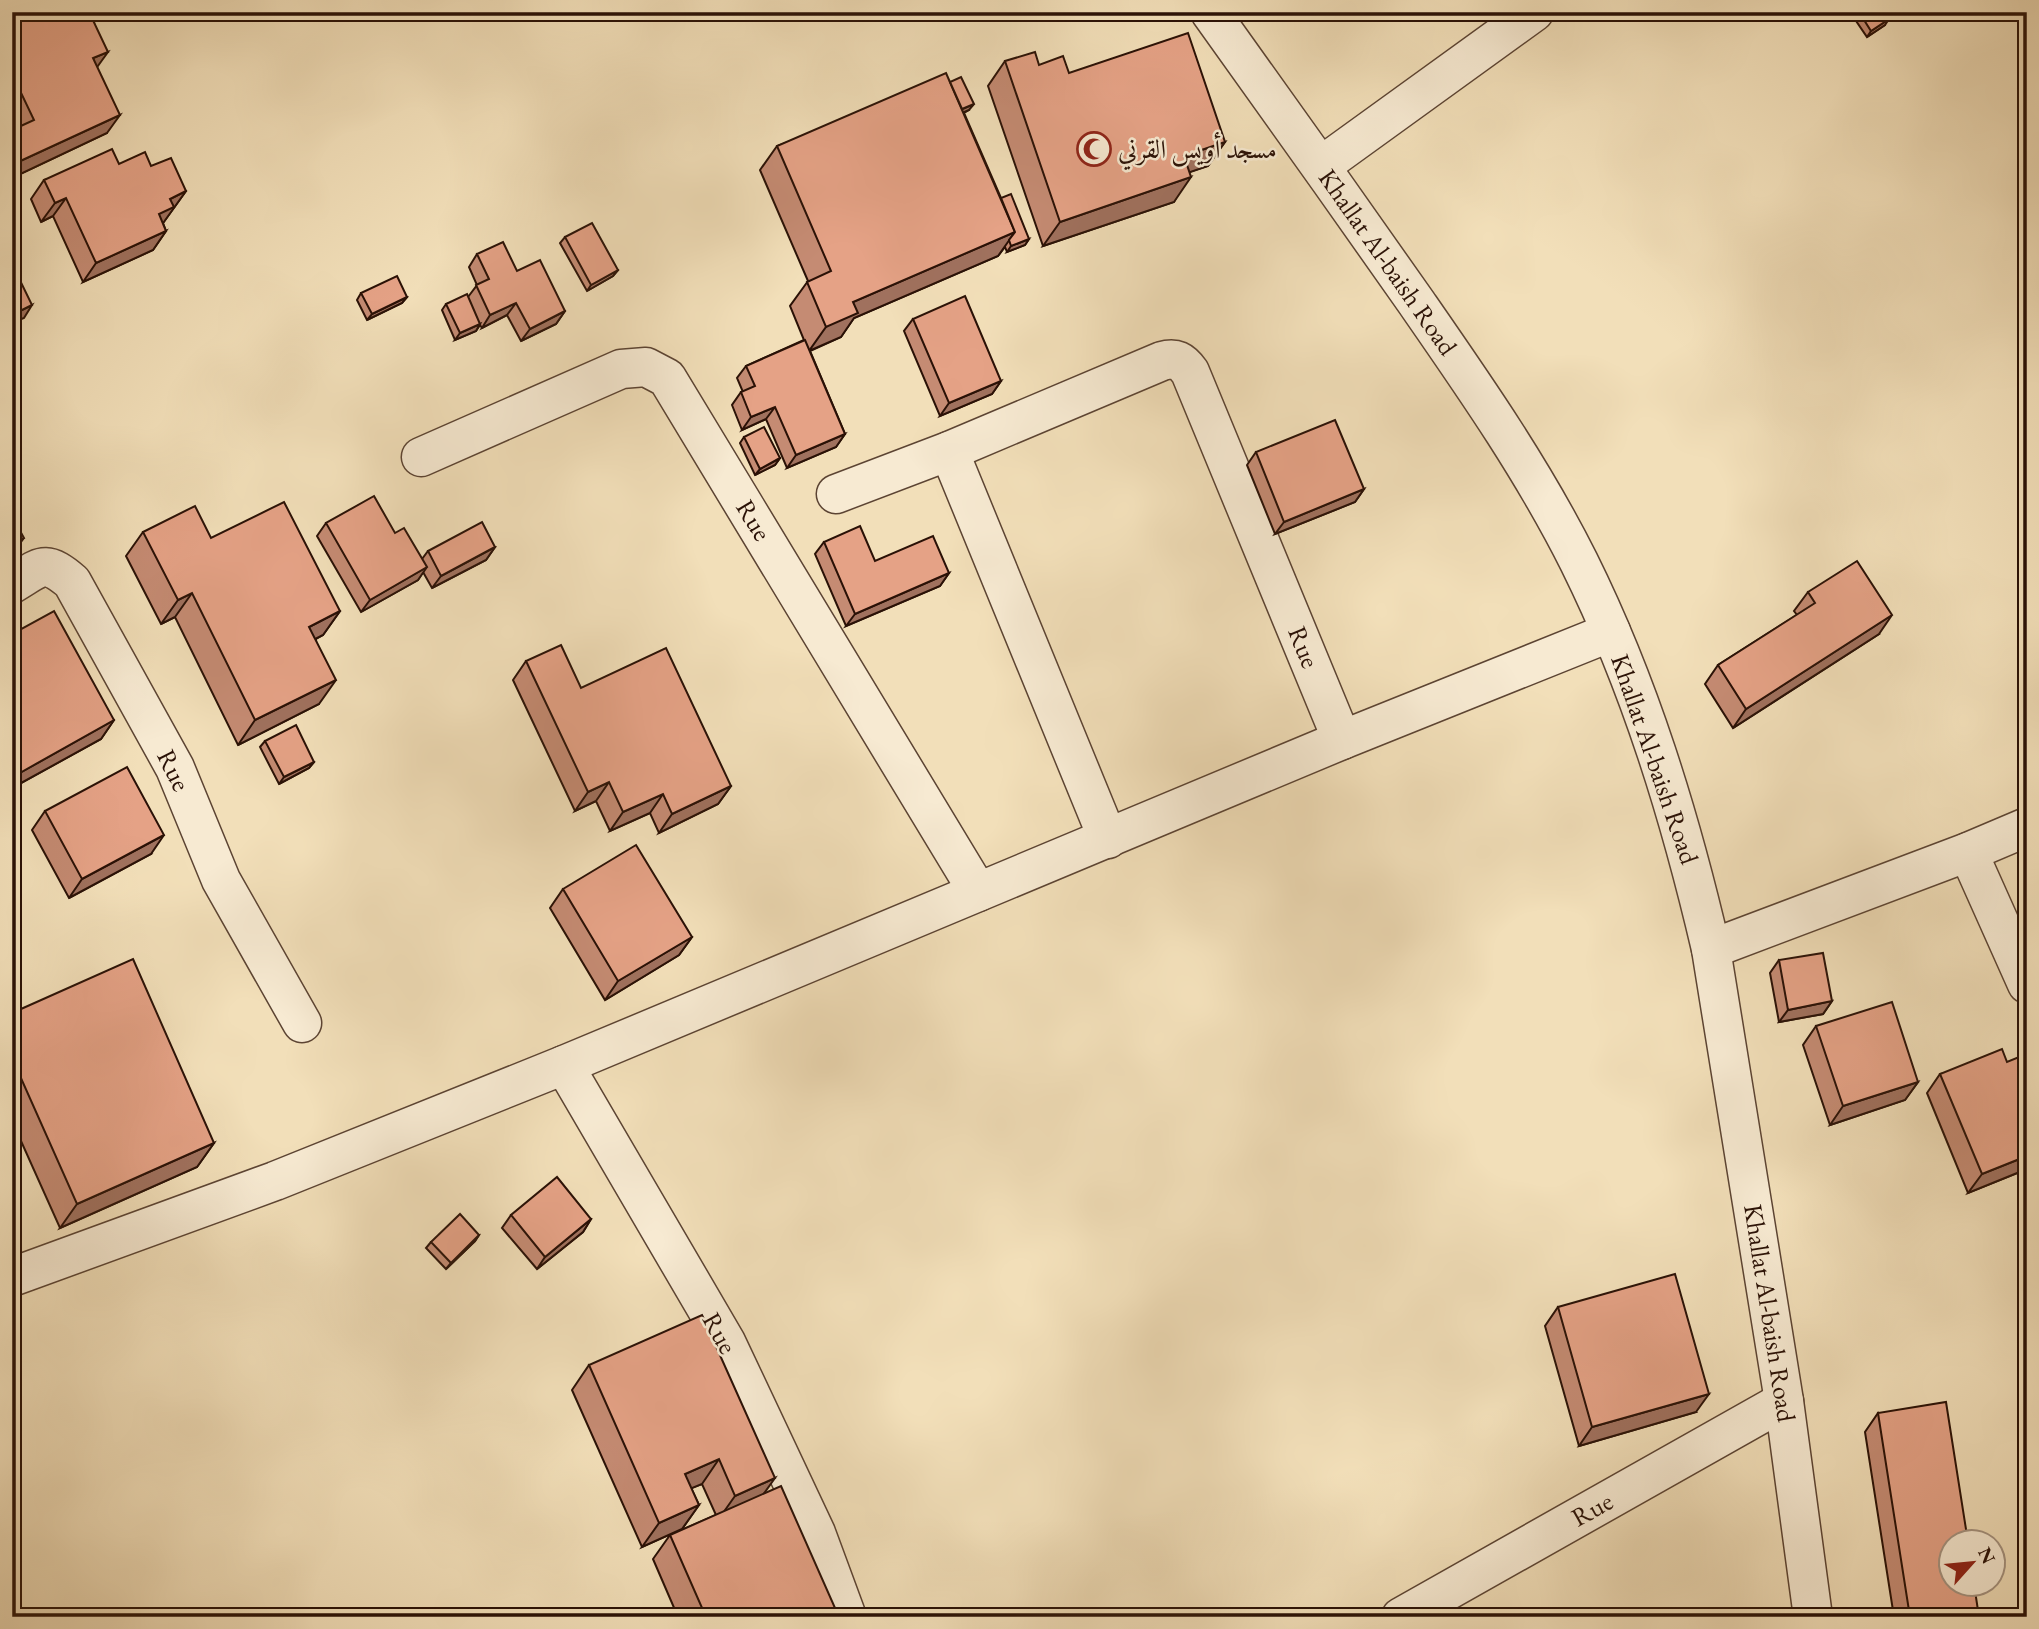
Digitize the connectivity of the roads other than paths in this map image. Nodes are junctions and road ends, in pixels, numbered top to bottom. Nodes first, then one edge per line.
1 (1210, 12) edge
2 (1534, 12) edge
3 (1321, 166) junction
4 (949, 451) junction
5 (421, 457) dead end
6 (836, 494) dead end
7 (12, 584) edge
8 (1611, 632) junction
9 (1342, 740) junction
10 (2027, 827) edge
11 (1108, 838) junction
12 (1968, 852) junction
13 (978, 892) junction
14 (1711, 949) junction
15 (2027, 984) edge
16 (302, 1023) dead end
17 (564, 1065) junction
18 (12, 1277) edge
19 (1784, 1401) junction
20 (847, 1617) edge
21 (1401, 1617) edge
22 (1813, 1617) edge

1 - 3 street, Khallat Al-baish Road
2 - 3 street
3 - 8 street, Khallat Al-baish Road
4 - 6 street, Rue
4 - 9 street, Rue
4 - 11 street
5 - 13 street, Rue
7 - 16 street, Rue
8 - 9 street
8 - 14 street, Khallat Al-baish Road
9 - 11 street
10 - 12 street
11 - 13 street
12 - 14 street
12 - 15 street
13 - 17 street
14 - 19 street, Khallat Al-baish Road
17 - 18 street
17 - 20 street, Rue
19 - 21 street, Rue
19 - 22 street, Khallat Al-baish Road

